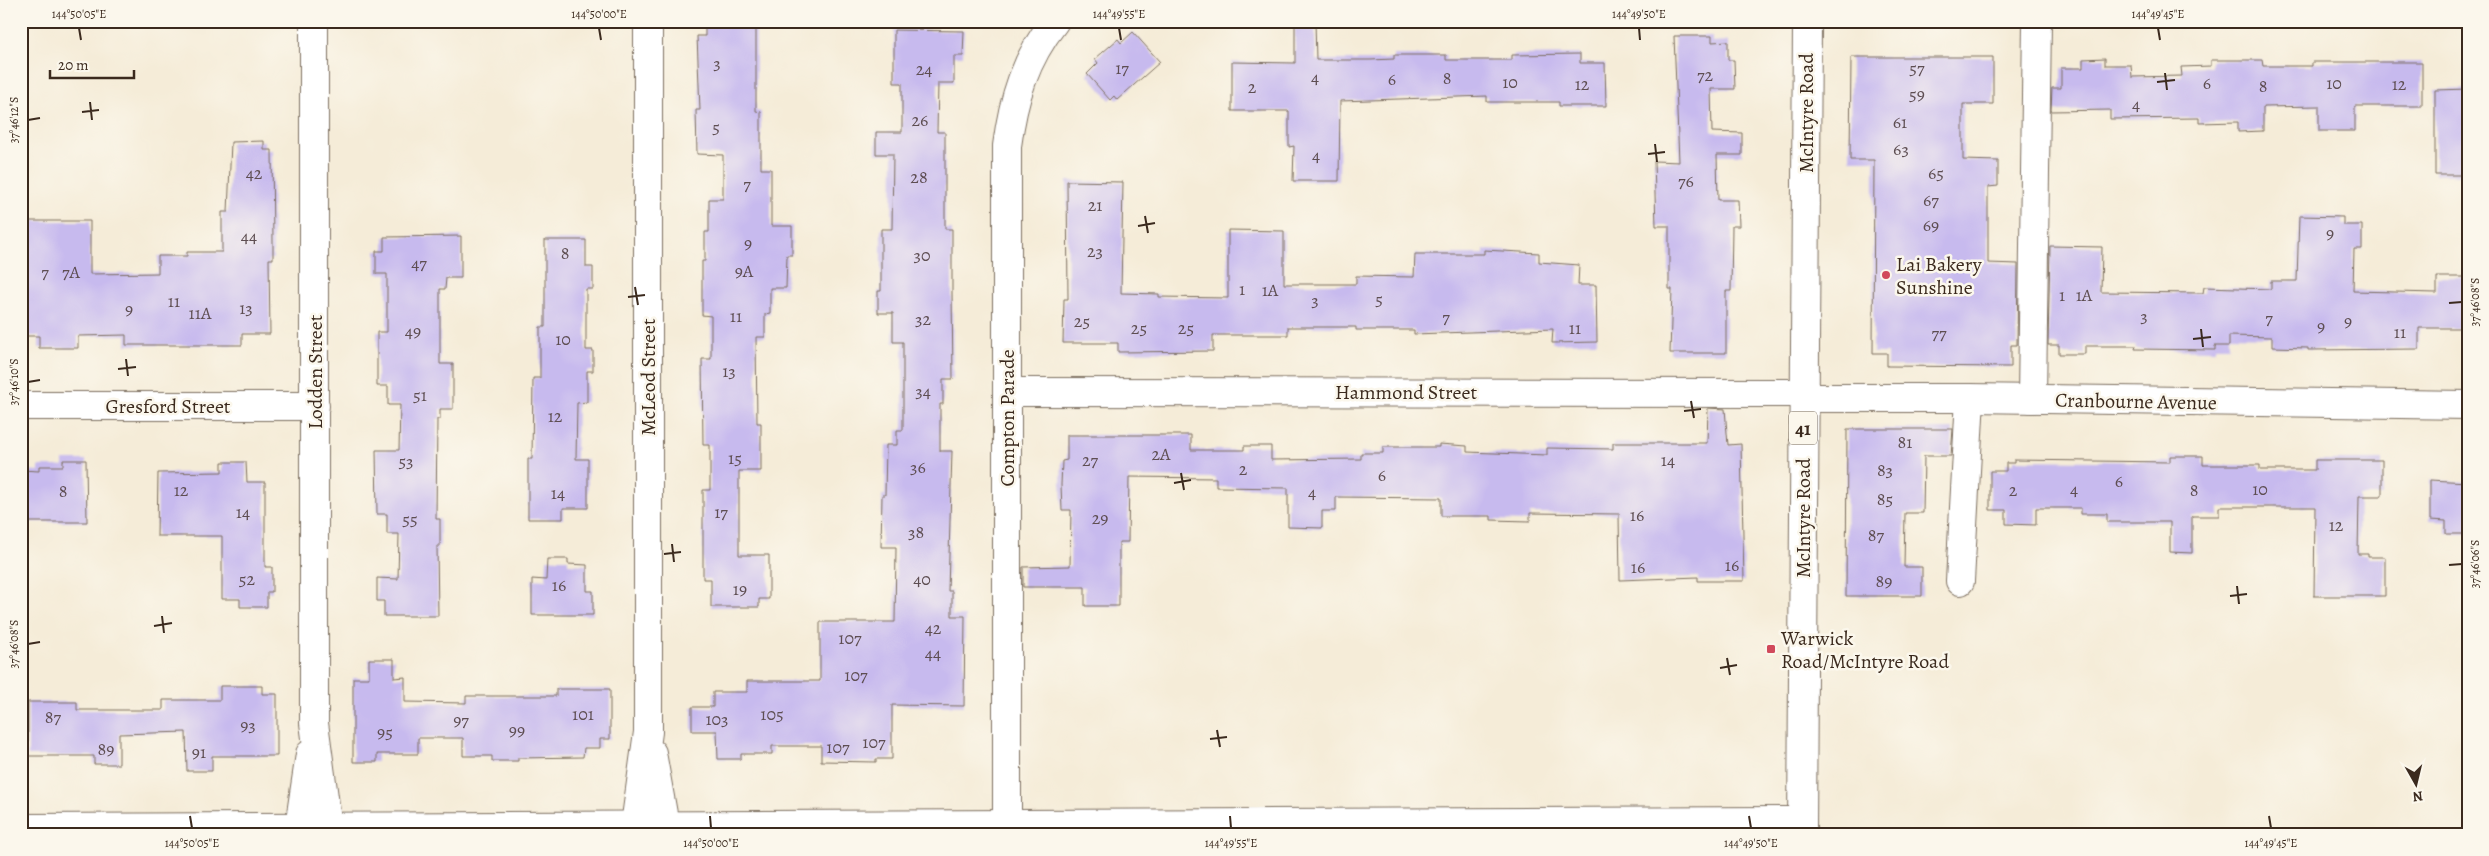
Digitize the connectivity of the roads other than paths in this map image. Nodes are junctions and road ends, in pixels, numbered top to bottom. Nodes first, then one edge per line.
1 (314, 21) edge
2 (648, 21) edge
3 (1055, 21) edge
4 (1807, 21) edge
5 (2037, 21) edge
6 (1007, 392) junction
7 (1804, 396) junction
8 (1970, 398) junction
9 (2032, 399) junction
10 (2468, 405) edge
11 (21, 406) edge
12 (315, 406) junction
13 (1960, 581) dead end
14 (314, 723) junction
15 (648, 732) junction
16 (665, 825) junction
17 (1007, 825) junction
18 (299, 827) junction
19 (328, 827) junction
20 (21, 828) edge
21 (624, 828) edge
22 (1802, 828) edge
23 (1051, 829) edge
24 (1436, 829) edge
25 (586, 830) edge
26 (190, 831) edge
27 (224, 831) edge

1 - 12 street, Lodden Street
2 - 15 street, McLeod Street
3 - 6 street, Compton Parade
4 - 7 street, McIntyre Road / 41
5 - 9 street
6 - 7 street, Hammond Street
6 - 17 street, Compton Parade
7 - 8 street, Cranbourne Avenue
7 - 22 street, McIntyre Road / 41
8 - 9 street, Cranbourne Avenue
8 - 13 street
9 - 10 street, Cranbourne Avenue
11 - 12 street, Gresford Street
12 - 14 street, Lodden Street
14 - 18 street, Lodden Street
14 - 19 street, Lodden Street
15 - 16 street, McLeod Street
15 - 21 street, McLeod Street
16 - 17 street
16 - 21 street
17 - 23 street
18 - 19 street
18 - 27 street
19 - 25 street
20 - 26 street
21 - 25 street
22 - 24 street
23 - 24 street
26 - 27 street

